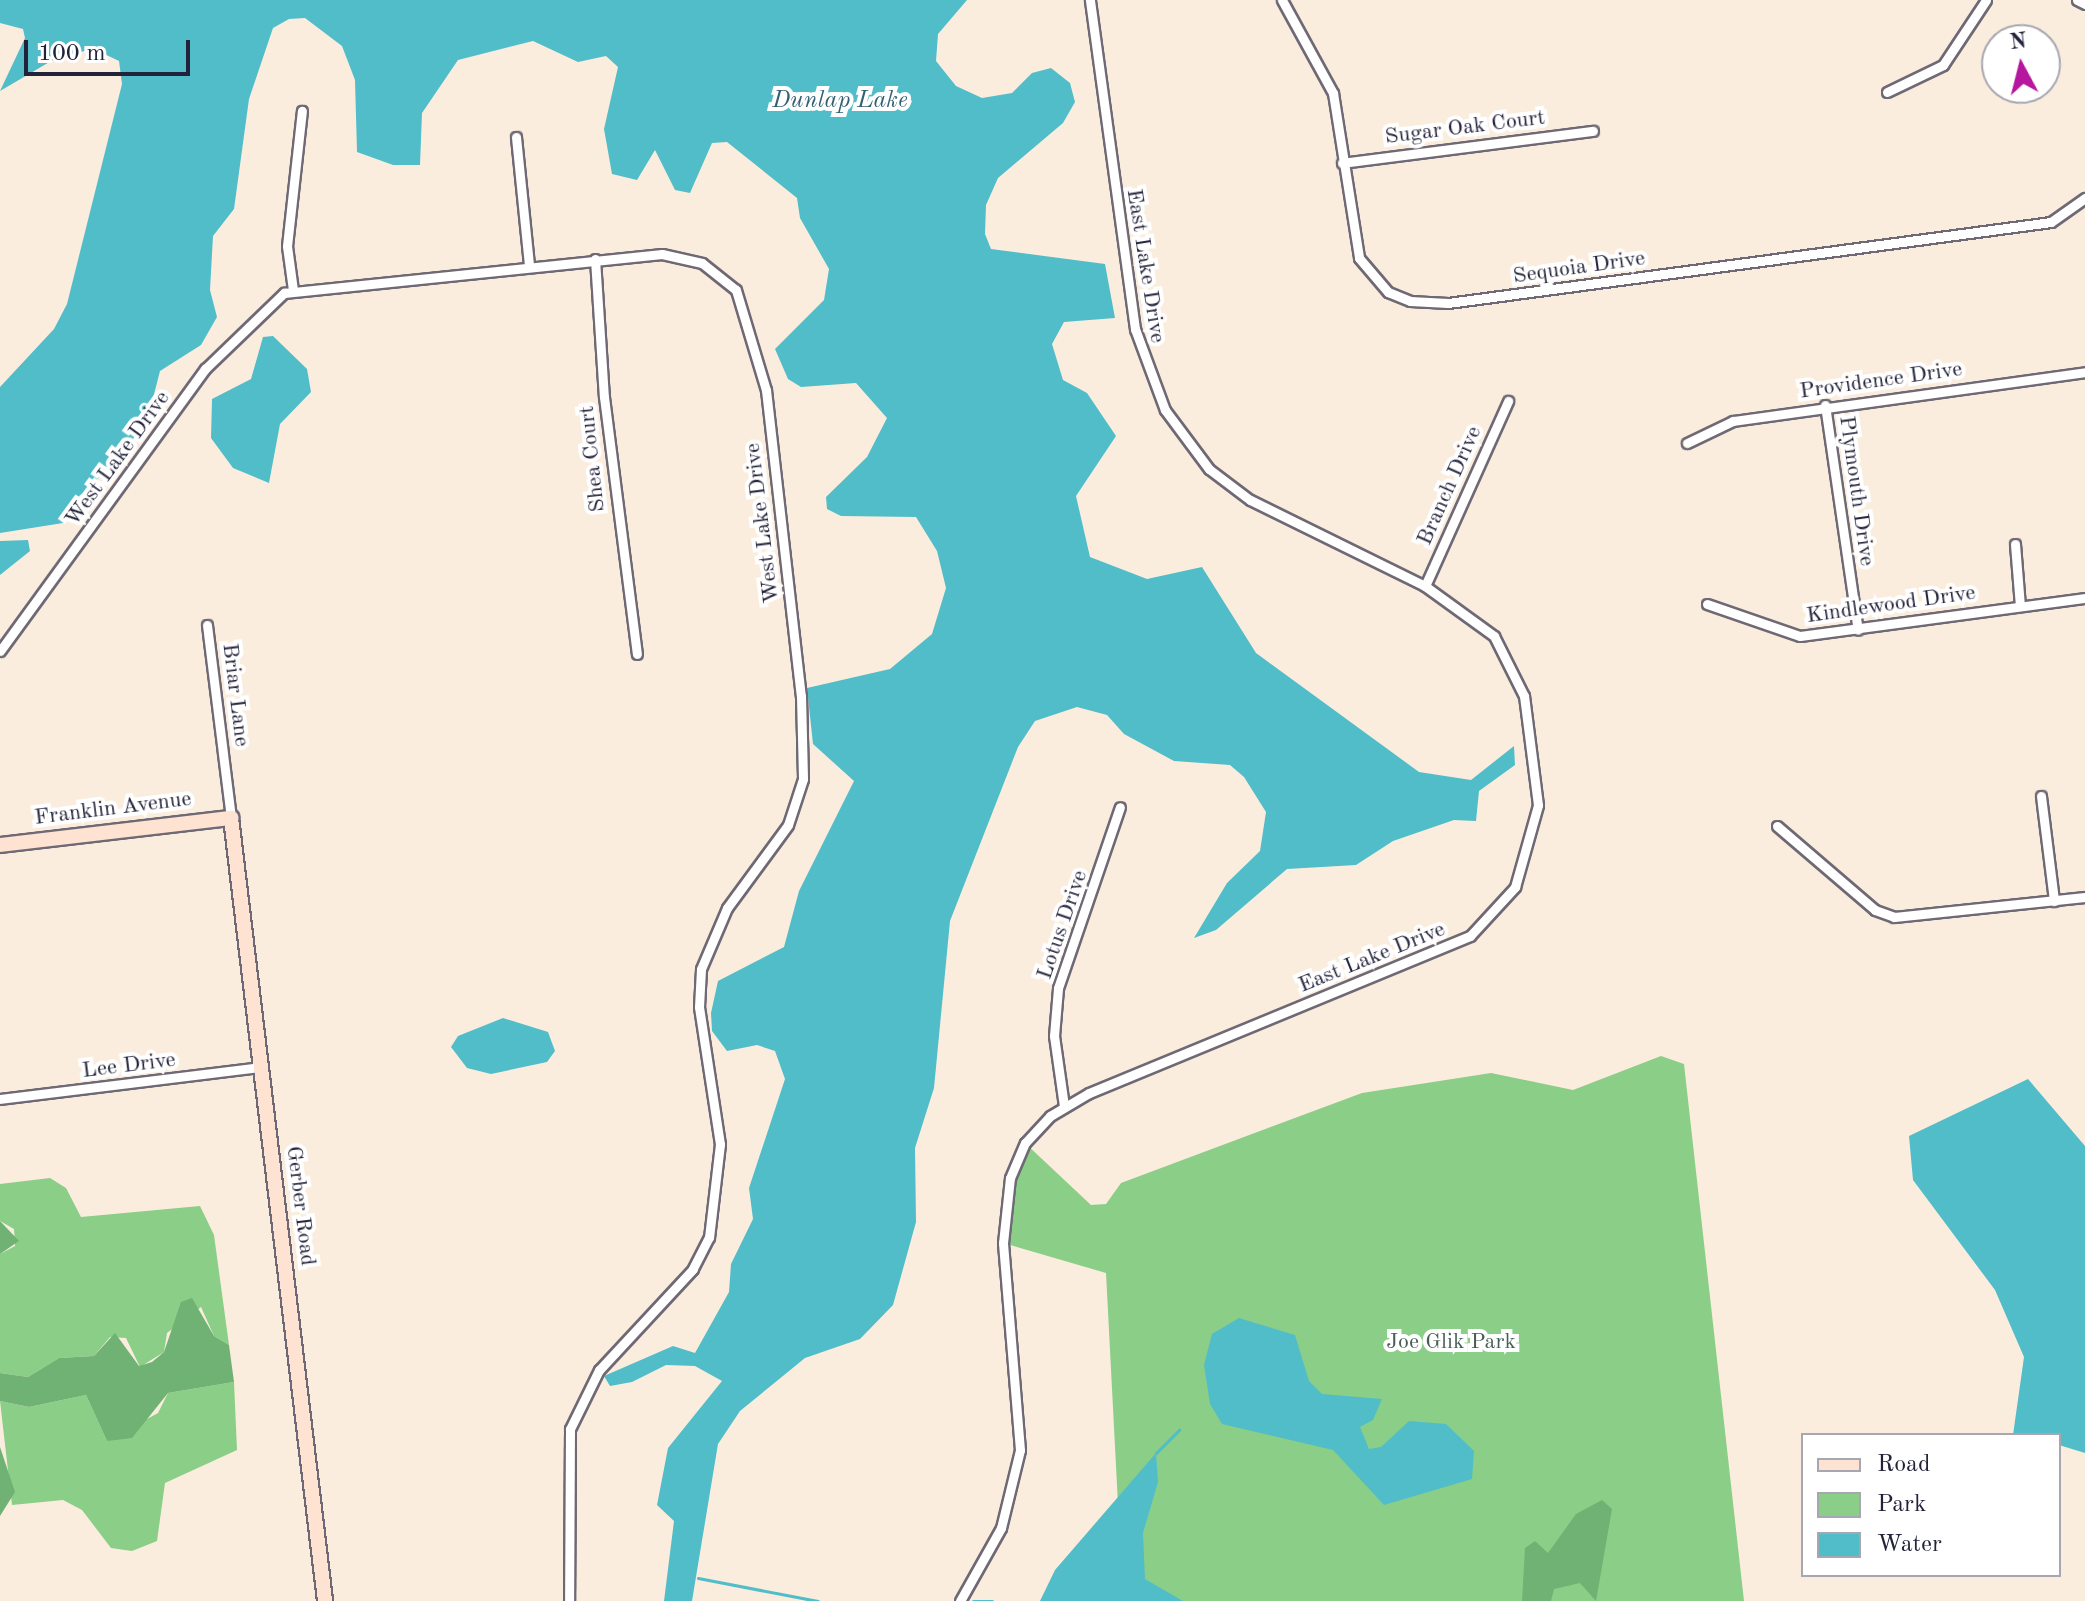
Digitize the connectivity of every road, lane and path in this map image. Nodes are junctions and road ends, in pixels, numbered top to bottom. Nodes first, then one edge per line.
1 (1090, 0) edge
2 (1282, 0) edge
3 (1986, 0) edge
4 (2077, 0) edge
5 (2085, 4) edge
6 (1887, 92) dead end
7 (302, 111) dead end
8 (1593, 131) dead end
9 (516, 137) dead end
10 (1342, 163) junction
11 (2085, 198) edge
12 (595, 259) junction
13 (529, 265) junction
14 (293, 290) junction
15 (2085, 372) edge
16 (1508, 401) dead end
17 (1825, 405) junction
18 (1687, 443) dead end
19 (2015, 544) dead end
20 (1425, 586) junction
21 (2085, 598) edge
22 (1707, 604) dead end
23 (2020, 606) junction
24 (207, 625) dead end
25 (1858, 630) junction
26 (0, 651) edge
27 (637, 654) dead end
28 (2041, 796) dead end
29 (1120, 807) dead end
30 (231, 818) junction
31 (1777, 826) dead end
32 (0, 845) edge
33 (2085, 897) edge
34 (2054, 901) junction
35 (261, 1067) junction
36 (0, 1099) edge
37 (1064, 1106) junction
38 (325, 1601) edge
39 (569, 1601) edge
40 (960, 1601) edge

1 - 20 street, East Lake Drive
2 - 10 street, Sequoia Drive
3 - 6 street
4 - 5 street
7 - 14 street
8 - 10 street, Sugar Oak Court
9 - 13 street
10 - 11 street, Sequoia Drive
12 - 13 street, West Lake Drive
12 - 27 street, Shea Court
12 - 39 street, West Lake Drive
13 - 14 street, West Lake Drive
14 - 26 street, West Lake Drive
15 - 17 street, Providence Drive
16 - 20 street, Branch Drive
17 - 18 street, Providence Drive
17 - 25 street, Plymouth Drive
19 - 23 street
20 - 37 street, East Lake Drive
21 - 23 street, Kindlewood Drive
22 - 25 street, Kindlewood Drive
23 - 25 street, Kindlewood Drive
24 - 30 street, Briar Lane
28 - 34 street
29 - 37 street, Lotus Drive
30 - 32 street, Franklin Avenue
30 - 35 street, Gerber Road
31 - 34 street
33 - 34 street
35 - 36 street, Lee Drive
35 - 38 street, Gerber Road
37 - 40 street, East Lake Drive

